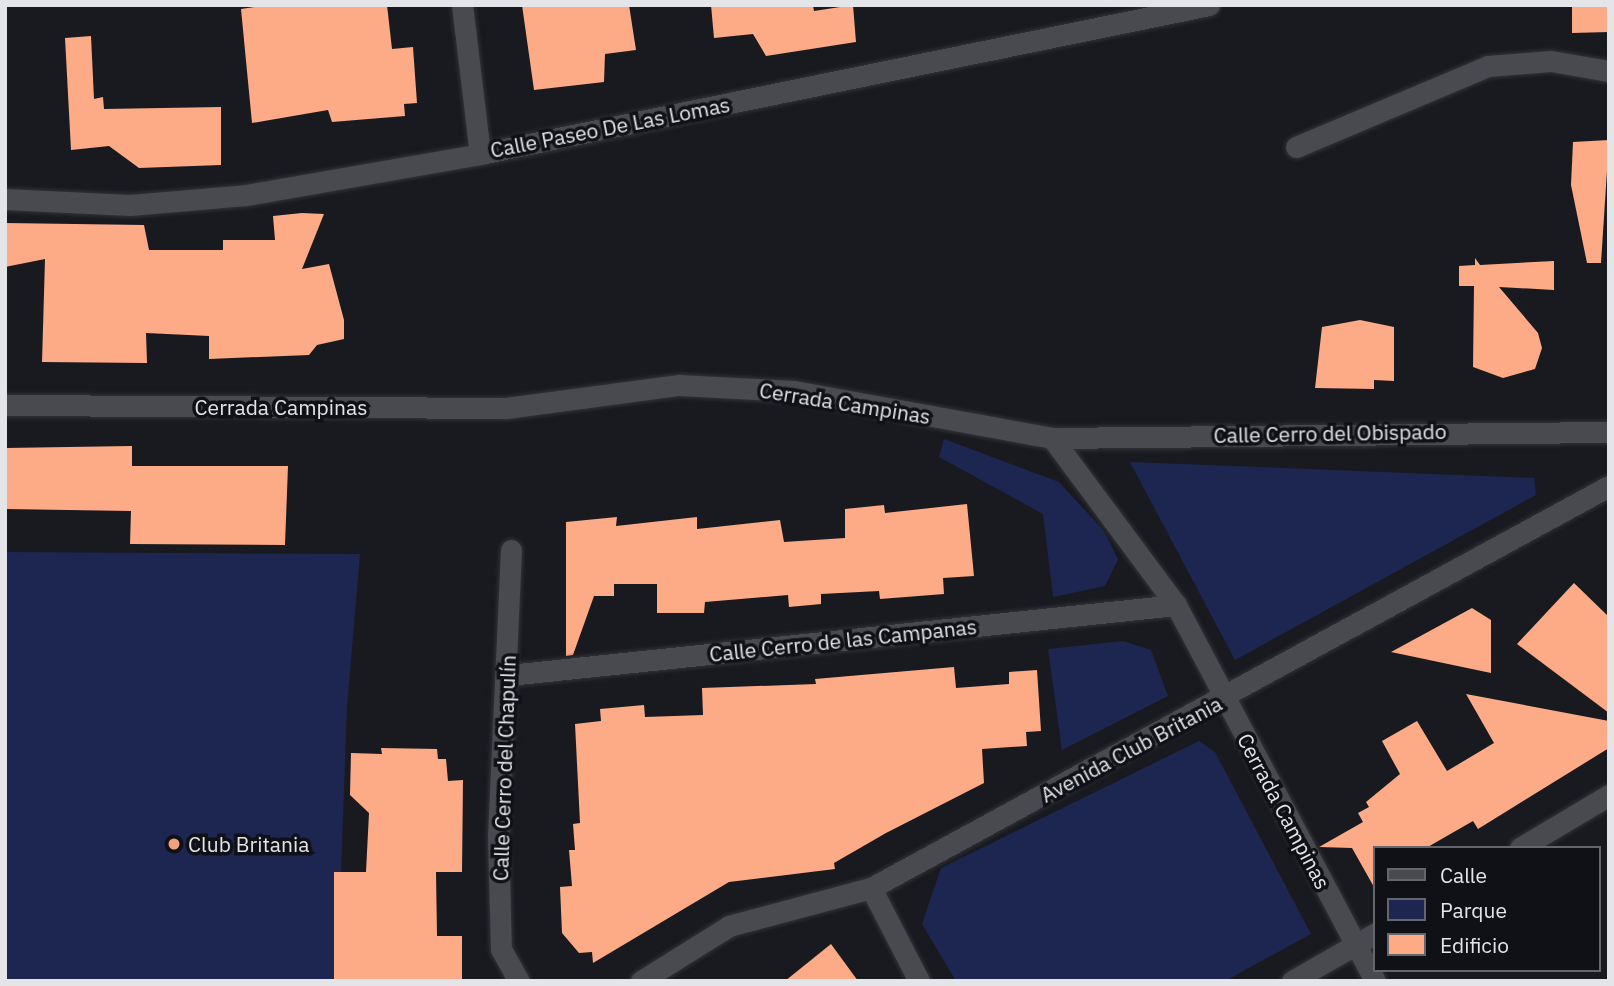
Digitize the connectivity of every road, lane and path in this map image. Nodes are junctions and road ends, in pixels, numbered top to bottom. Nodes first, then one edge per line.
1 (462, 5) edge
2 (1209, 5) edge
3 (1608, 71) edge
4 (1296, 147) dead end
5 (480, 154) junction
6 (5, 199) edge
7 (5, 405) edge
8 (1609, 432) edge
9 (1052, 438) junction
10 (1609, 486) edge
11 (511, 550) dead end
12 (1176, 606) junction
13 (509, 675) junction
14 (1224, 699) junction
15 (1609, 795) edge
16 (1523, 846) edge
17 (871, 888) junction
18 (1372, 935) edge
19 (1356, 945) junction
20 (519, 981) edge
21 (641, 981) edge
22 (919, 981) edge
23 (1292, 981) edge
24 (1375, 981) edge

1 - 5 street
2 - 5 street, Calle Paseo De Las Lomas
3 - 4 street
5 - 6 street, Calle Paseo De Las Lomas
7 - 9 street, Cerrada Campinas
8 - 9 street, Calle Cerro del Obispado
9 - 12 street, Cerrada Campinas
10 - 14 street, Avenida Club Britania
11 - 13 street, Calle Cerro del Chapulín
12 - 13 street, Calle Cerro de las Campanas
12 - 14 street, Cerrada Campinas
13 - 20 street, Calle Cerro del Chapulín
14 - 17 street, Avenida Club Britania
14 - 19 street, Cerrada Campinas
15 - 16 street
17 - 21 street, Avenida Club Britania
17 - 22 street
18 - 19 street
19 - 23 street
19 - 24 street, Cerrada Campinas

